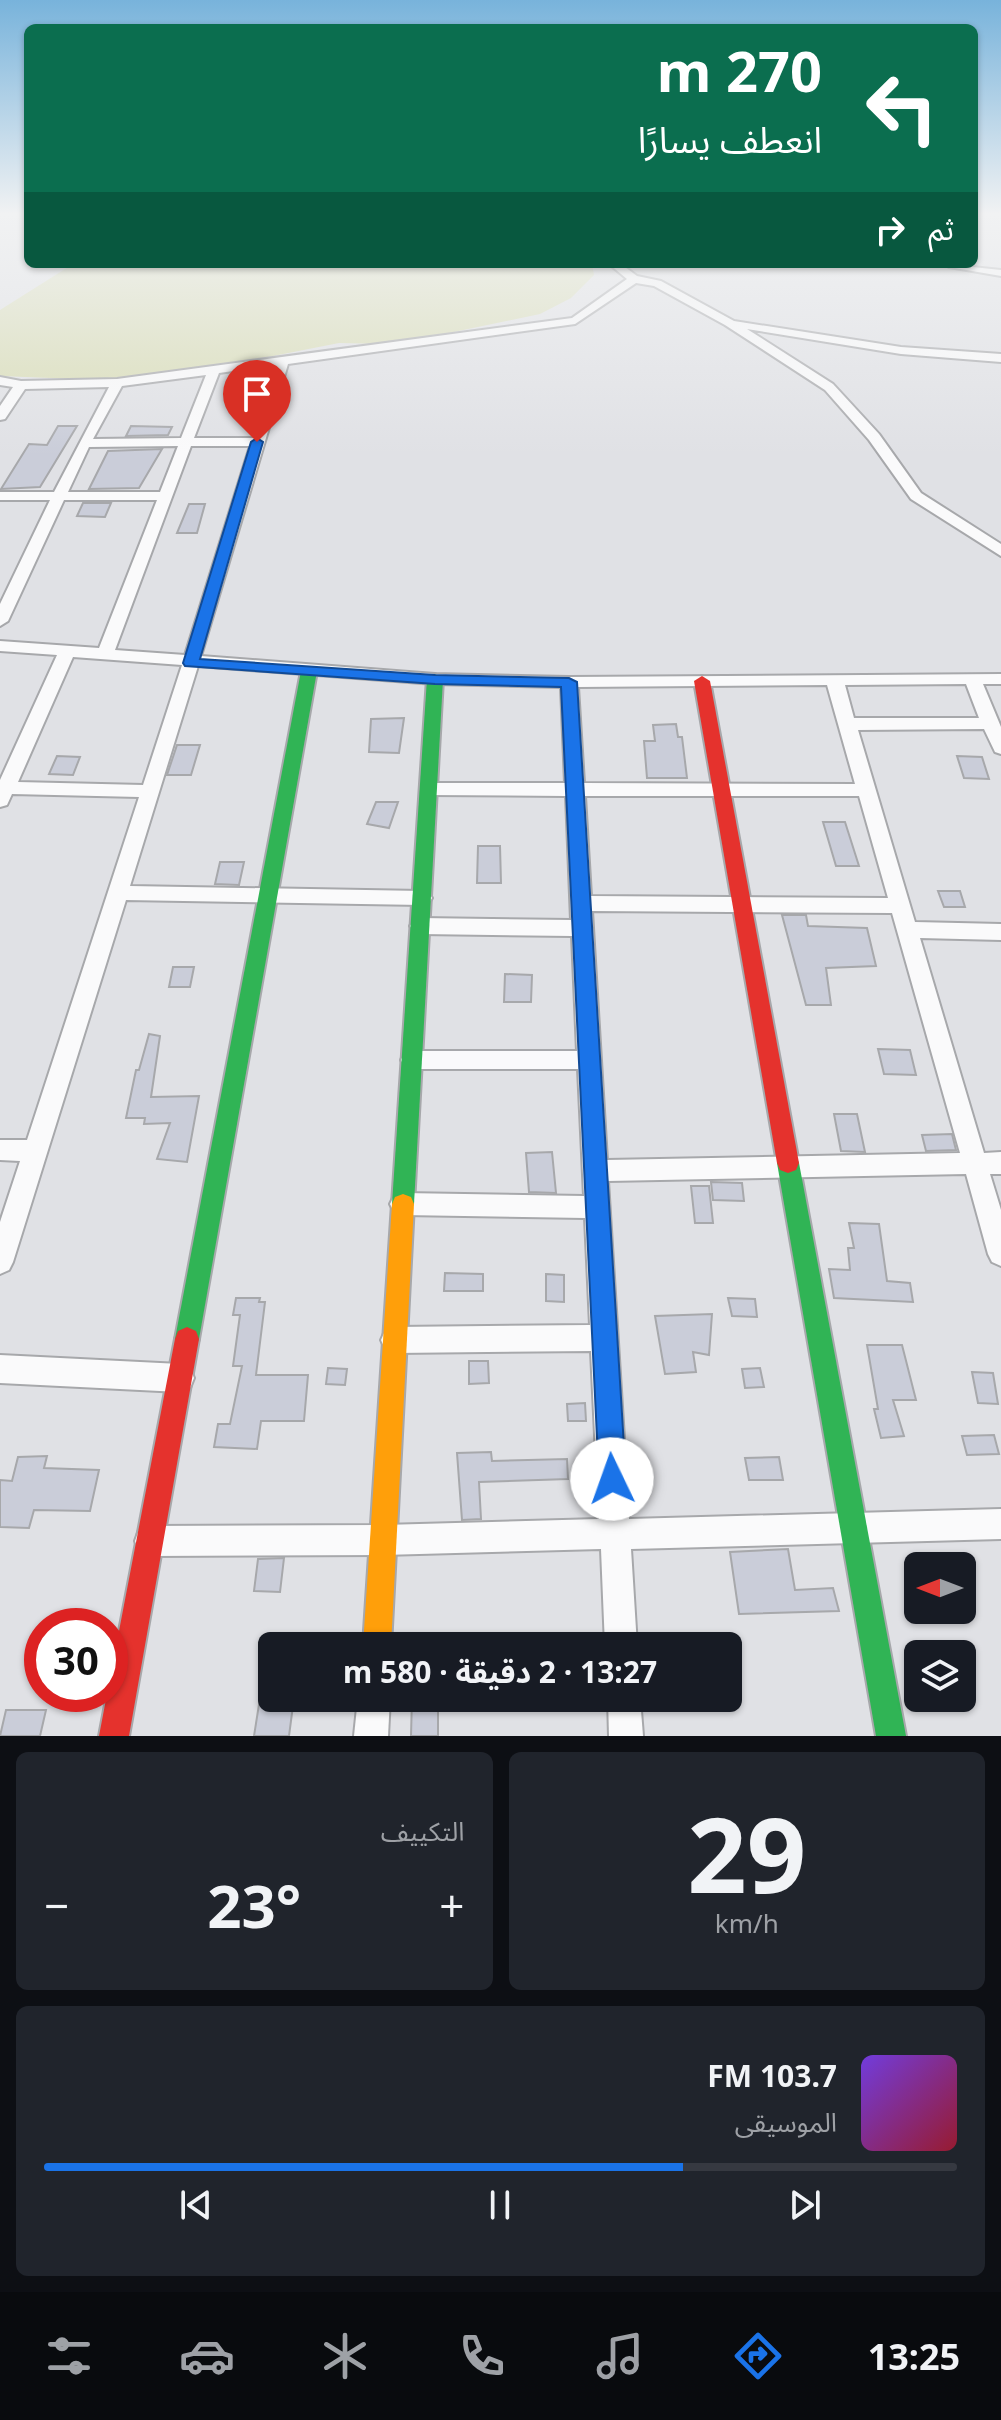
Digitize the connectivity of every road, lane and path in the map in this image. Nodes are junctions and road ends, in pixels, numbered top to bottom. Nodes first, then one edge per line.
1 (614, 293) edge
2 (675, 293) edge
3 (729, 323) junction
4 (978, 358) junction
5 (1001, 358) edge
6 (282, 363) junction
7 (1001, 364) edge
8 (213, 372) junction
9 (0, 381) edge
10 (117, 383) junction
11 (21, 385) junction
12 (0, 416) edge
13 (257, 442) junction
14 (84, 443) junction
15 (184, 443) junction
16 (59, 495) junction
17 (0, 496) edge
18 (165, 496) junction
19 (1001, 551) edge
20 (0, 621) edge
21 (0, 646) edge
22 (67, 652) junction
23 (104, 656) junction
24 (191, 663) junction
25 (309, 671) junction
26 (435, 679) junction
27 (972, 679) junction
28 (1001, 679) edge
29 (702, 681) junction
30 (569, 682) junction
31 (835, 682) junction
32 (991, 723) junction
33 (848, 724) junction
34 (1001, 748) edge
35 (429, 789) junction
36 (721, 790) junction
37 (866, 790) junction
38 (150, 791) junction
39 (575, 791) junction
40 (3, 794) edge
41 (117, 893) junction
42 (268, 895) junction
43 (422, 898) junction
44 (742, 903) junction
45 (900, 906) junction
46 (582, 915) junction
47 (420, 926) junction
48 (907, 930) junction
49 (1001, 932) edge
50 (412, 1060) junction
51 (589, 1060) junction
52 (0, 1150) edge
53 (35, 1151) junction
54 (974, 1163) junction
55 (1001, 1163) edge
56 (789, 1168) junction
57 (594, 1171) junction
58 (403, 1204) junction
59 (597, 1207) junction
60 (1001, 1254) edge
61 (0, 1262) edge
62 (604, 1338) junction
63 (395, 1340) junction
64 (0, 1369) edge
65 (180, 1378) junction
66 (1001, 1524) edge
67 (854, 1527) junction
68 (615, 1535) junction
69 (383, 1540) junction
70 (150, 1541) junction
71 (378, 1632) edge
72 (620, 1632) edge
73 (373, 1712) edge
74 (625, 1712) edge
75 (114, 1736) edge
76 (371, 1736) edge
77 (626, 1736) edge
78 (891, 1736) edge

1 - 6 street
2 - 3 street
3 - 4 street
3 - 19 street
4 - 5 street
4 - 7 street
6 - 8 street
6 - 13 street
8 - 10 street
8 - 15 street
9 - 11 street
10 - 11 street
10 - 14 street
11 - 12 street
13 - 15 street
13 - 24 street
14 - 15 street
14 - 16 street
15 - 18 street
16 - 17 street
16 - 18 street
16 - 20 street
18 - 23 street
21 - 22 street
22 - 23 street
22 - 40 street
23 - 24 street
24 - 25 street
24 - 38 street
25 - 26 street
25 - 42 street
26 - 30 street
26 - 35 street
27 - 28 street
27 - 31 street
27 - 32 street
29 - 30 street
29 - 31 street
29 - 36 street
30 - 39 street
31 - 33 street
32 - 33 street
32 - 34 street
33 - 37 street
35 - 39 street
35 - 43 street
36 - 37 street
36 - 39 street
36 - 44 street
37 - 45 street
38 - 40 street
38 - 41 street
39 - 46 street
41 - 42 street
41 - 53 street
42 - 43 street
42 - 65 street
43 - 47 street
44 - 45 street
44 - 46 street
44 - 56 street
45 - 48 street
46 - 47 street
46 - 51 street
47 - 50 street
48 - 49 street
48 - 54 street
50 - 51 street
50 - 58 street
51 - 57 street
52 - 53 street
53 - 61 street
54 - 55 street
54 - 56 street
54 - 60 street
56 - 57 street
56 - 67 street
57 - 59 street
58 - 59 street
58 - 63 street
59 - 62 street
62 - 63 street
62 - 68 street
63 - 69 street
64 - 65 street
65 - 70 street
66 - 67 street
67 - 68 street
67 - 78 street
68 - 69 street
68 - 72 street
69 - 70 street
69 - 71 street
70 - 75 street
73 - 76 street
74 - 77 street

